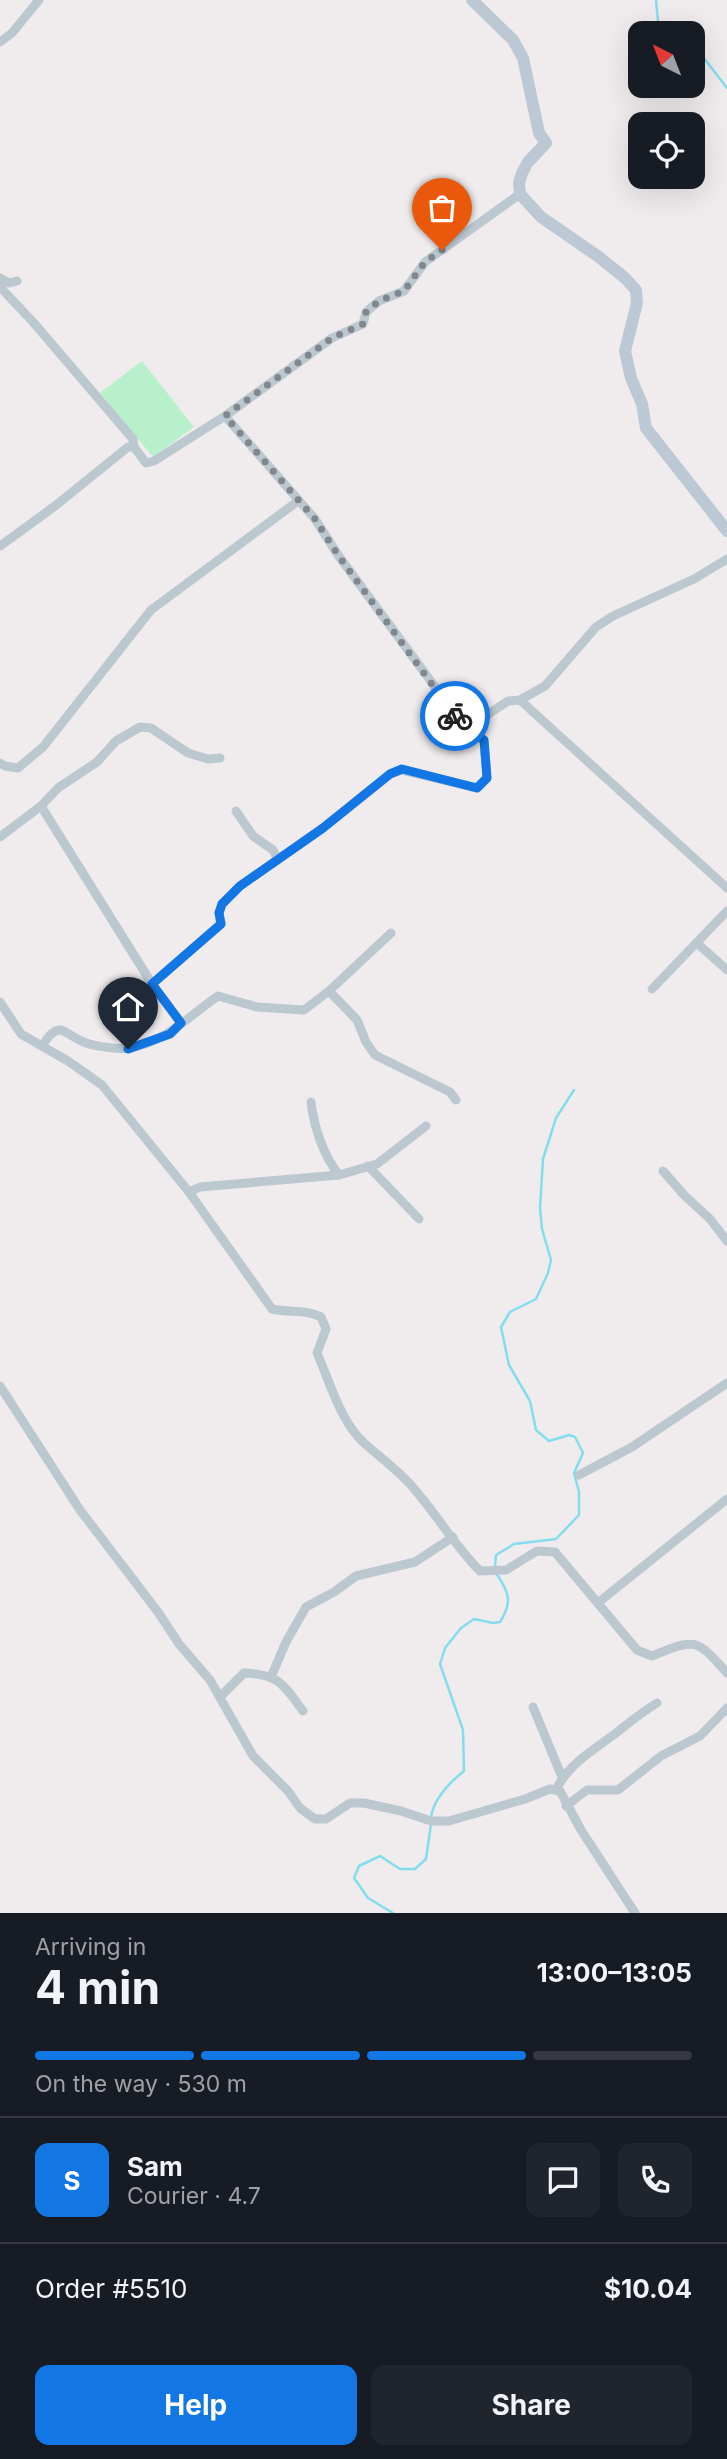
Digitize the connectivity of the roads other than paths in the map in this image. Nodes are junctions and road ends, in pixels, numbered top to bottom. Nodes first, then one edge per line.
1 (39, 0) edge
2 (472, 0) edge
3 (0, 41) edge
4 (520, 194) junction
5 (0, 278) edge
6 (17, 281) dead end
7 (0, 287) edge
8 (225, 416) junction
9 (134, 447) junction
10 (298, 501) junction
11 (727, 531) edge
12 (0, 546) edge
13 (727, 559) edge
14 (520, 700) junction
15 (466, 729) junction
16 (220, 758) dead end
17 (0, 762) edge
18 (41, 806) junction
19 (236, 811) dead end
20 (0, 837) edge
21 (278, 860) junction
22 (727, 888) edge
23 (727, 911) edge
24 (391, 933) dead end
25 (698, 944) junction
26 (727, 970) edge
27 (152, 984) junction
28 (652, 989) dead end
29 (329, 991) junction
30 (0, 1003) edge
31 (181, 1023) junction
32 (42, 1046) junction
33 (456, 1100) dead end
34 (311, 1102) dead end
35 (426, 1126) dead end
36 (368, 1166) junction
37 (663, 1171) dead end
38 (339, 1175) junction
39 (189, 1192) junction
40 (419, 1219) dead end
41 (727, 1241) edge
42 (727, 1383) edge
43 (0, 1386) edge
44 (579, 1475) dead end
45 (727, 1499) edge
46 (453, 1537) junction
47 (599, 1602) junction
48 (727, 1673) edge
49 (271, 1676) junction
50 (220, 1697) junction
51 (657, 1703) dead end
52 (533, 1707) dead end
53 (727, 1708) edge
54 (303, 1711) dead end
55 (562, 1777) junction
56 (556, 1790) junction
57 (566, 1806) junction
58 (635, 1913) edge

1 - 3 street
2 - 4 street
4 - 8 street
4 - 11 street
5 - 6 street
7 - 9 street
8 - 9 street
8 - 10 street
9 - 12 street
10 - 15 street
10 - 17 street
13 - 14 street
14 - 15 street
14 - 22 street
15 - 21 street
16 - 18 street
18 - 20 street
18 - 27 street
19 - 21 street
21 - 27 street
23 - 25 street
24 - 29 street
25 - 26 street
25 - 28 street
27 - 31 street
29 - 31 street
29 - 33 street
30 - 32 street
31 - 32 street
32 - 39 street
34 - 38 street
35 - 36 street
36 - 38 street
36 - 40 street
37 - 41 street
38 - 39 street
39 - 46 street
42 - 44 street
43 - 50 street
45 - 47 street
46 - 47 street
46 - 49 street
47 - 48 street
49 - 50 street
49 - 54 street
50 - 56 street
51 - 55 street
52 - 55 street
53 - 57 street
55 - 56 street
56 - 57 street
57 - 58 street

